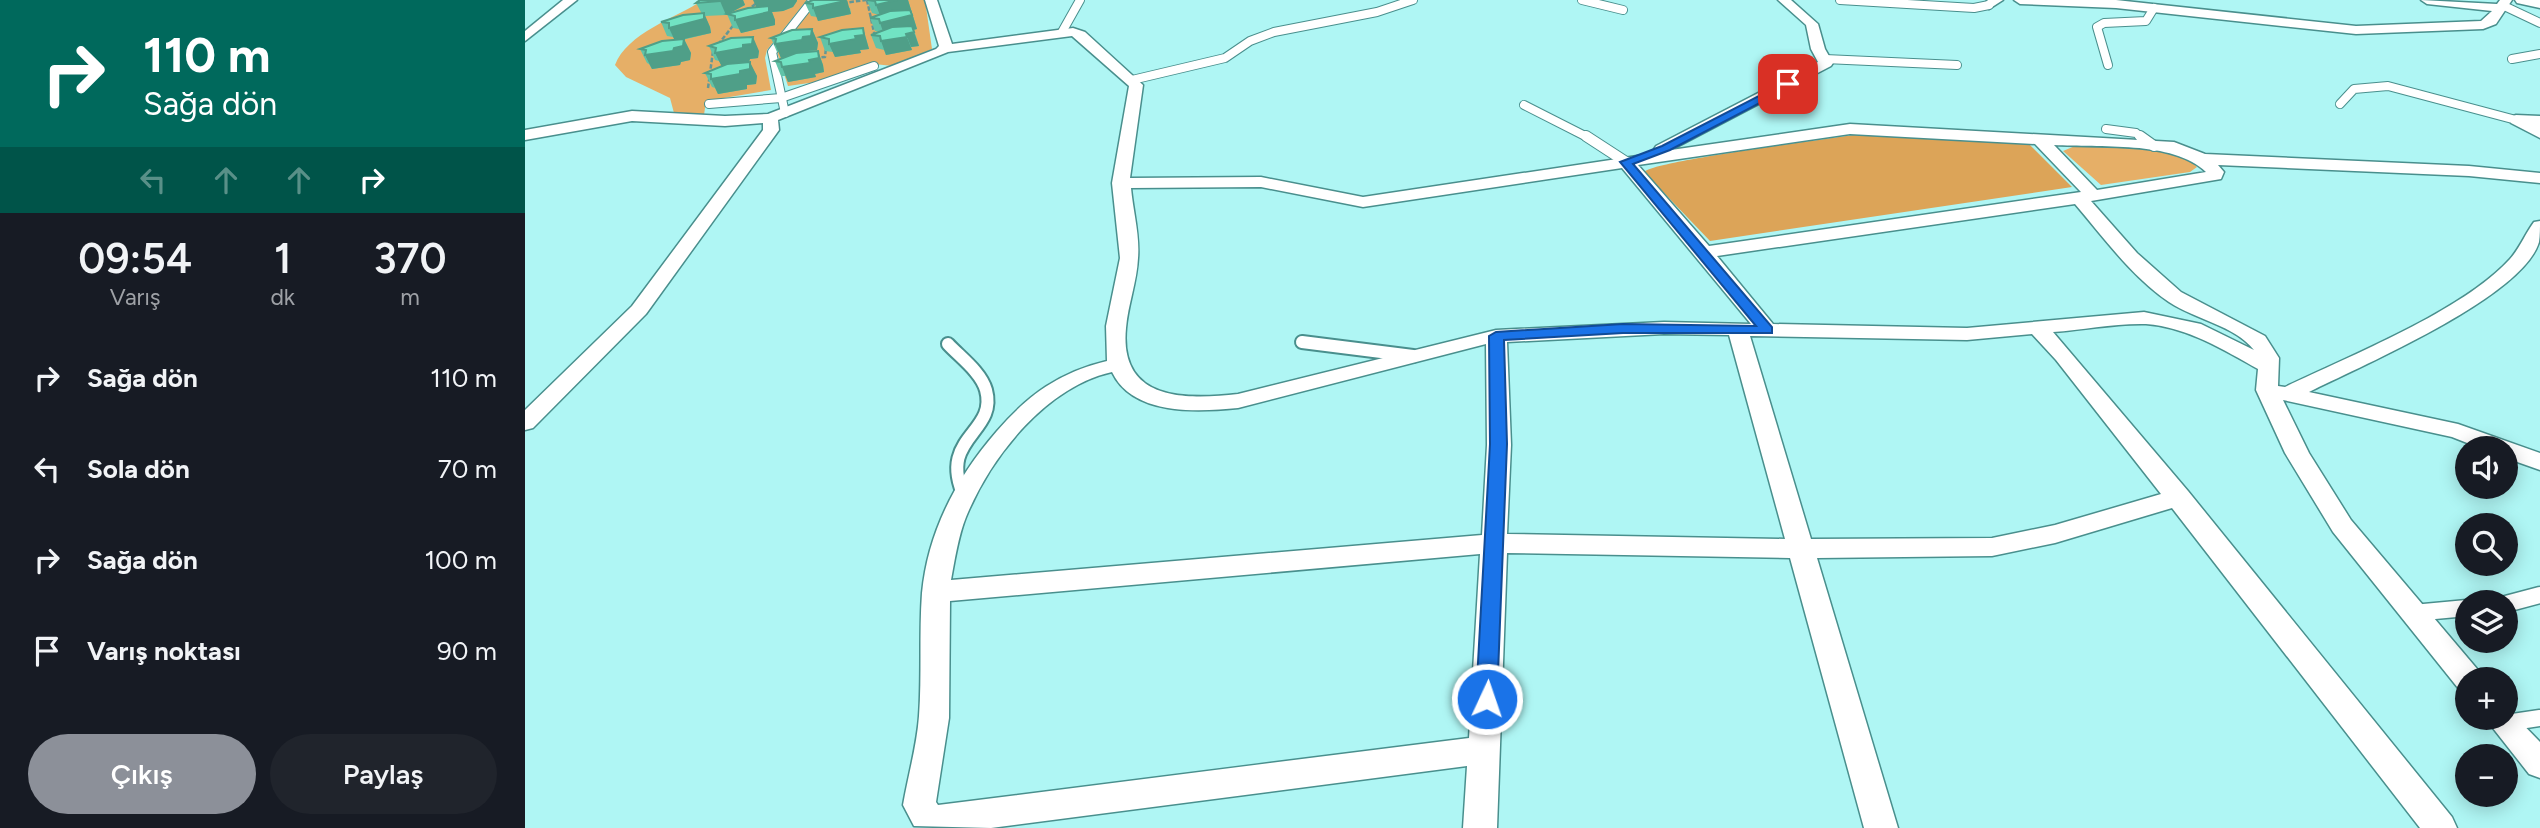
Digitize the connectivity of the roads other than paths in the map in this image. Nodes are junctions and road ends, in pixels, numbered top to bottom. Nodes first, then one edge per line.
1 (571, 0) edge
2 (931, 0) edge
3 (1080, 0) edge
4 (1413, 0) edge
5 (1582, 0) edge
6 (1784, 0) edge
7 (1840, 0) edge
8 (1908, 0) edge
9 (2020, 0) edge
10 (2427, 0) edge
11 (2521, 0) edge
12 (1993, 2) edge
13 (811, 3) edge
14 (2502, 4) edge
15 (2540, 4) edge
16 (2154, 8) junction
17 (1623, 10) dead end
18 (2540, 23) edge
19 (1062, 32) junction
20 (525, 37) edge
21 (944, 49) junction
22 (2540, 54) edge
23 (1825, 59) junction
24 (2512, 59) dead end
25 (1957, 65) dead end
26 (2108, 65) dead end
27 (874, 66) road end
28 (1132, 80) junction
29 (781, 97) junction
30 (709, 104) road end
31 (2340, 104) dead end
32 (1524, 105) dead end
33 (777, 116) junction
34 (2516, 120) junction
35 (2540, 121) edge
36 (2106, 129) dead end
37 (2540, 133) edge
38 (525, 135) edge
39 (2039, 139) junction
40 (2154, 146) junction
41 (2202, 159) junction
42 (1626, 162) junction
43 (2540, 178) edge
44 (1120, 183) junction
45 (2086, 197) junction
46 (2540, 226) edge
47 (1704, 251) junction
48 (2037, 328) junction
49 (1738, 330) junction
50 (1767, 330) junction
51 (1496, 336) junction
52 (1302, 342) dead end
53 (948, 344) dead end
54 (1413, 356) junction
55 (1116, 365) junction
56 (2275, 383) junction
57 (525, 423) edge
58 (2540, 462) edge
59 (2179, 497) junction
60 (965, 498) junction
61 (1494, 543) junction
62 (1801, 549) junction
63 (936, 592) junction
64 (2540, 595) edge
65 (2518, 601) edge
66 (2455, 608) edge
67 (2412, 613) junction
68 (2458, 667) edge
69 (2540, 718) edge
70 (2518, 719) edge
71 (2511, 730) edge
72 (1484, 750) junction
73 (2540, 764) edge
74 (1480, 828) edge
75 (1881, 828) edge
76 (2440, 828) edge

1 - 20 street
2 - 21 street
3 - 19 lane
4 - 28 lane
5 - 17 lane
6 - 23 street
7 - 12 lane
8 - 12 lane
9 - 16 street
10 - 14 street
11 - 15 street
13 - 29 lane
14 - 16 street
14 - 18 lane
16 - 26 lane
19 - 21 street
19 - 28 street
21 - 33 street
22 - 24 lane
23 - 25 lane
23 - 42 street
27 - 29 lane
28 - 44 street
29 - 30 lane
29 - 33 lane
31 - 34 lane
32 - 42 lane
33 - 38 street
33 - 57 street
34 - 35 street
34 - 37 street
36 - 40 lane
39 - 40 street
39 - 42 street
39 - 45 street
40 - 41 street
41 - 43 street
41 - 45 street
42 - 44 street
42 - 47 street
44 - 55 street
45 - 47 street
45 - 56 street
46 - 56 street
47 - 50 street
48 - 50 street
48 - 56 street
48 - 59 street
49 - 50 street
49 - 51 street
49 - 62 street
51 - 54 street
51 - 61 street
52 - 54 lane
53 - 60 lane
54 - 55 street
55 - 60 street
56 - 58 street
56 - 67 street
59 - 62 street
59 - 76 street
60 - 63 street
61 - 62 street
61 - 63 street
61 - 72 street
62 - 75 street
63 - 72 street
64 - 65 lane
66 - 67 lane
67 - 68 street
69 - 70 lane
71 - 73 street
72 - 74 street

